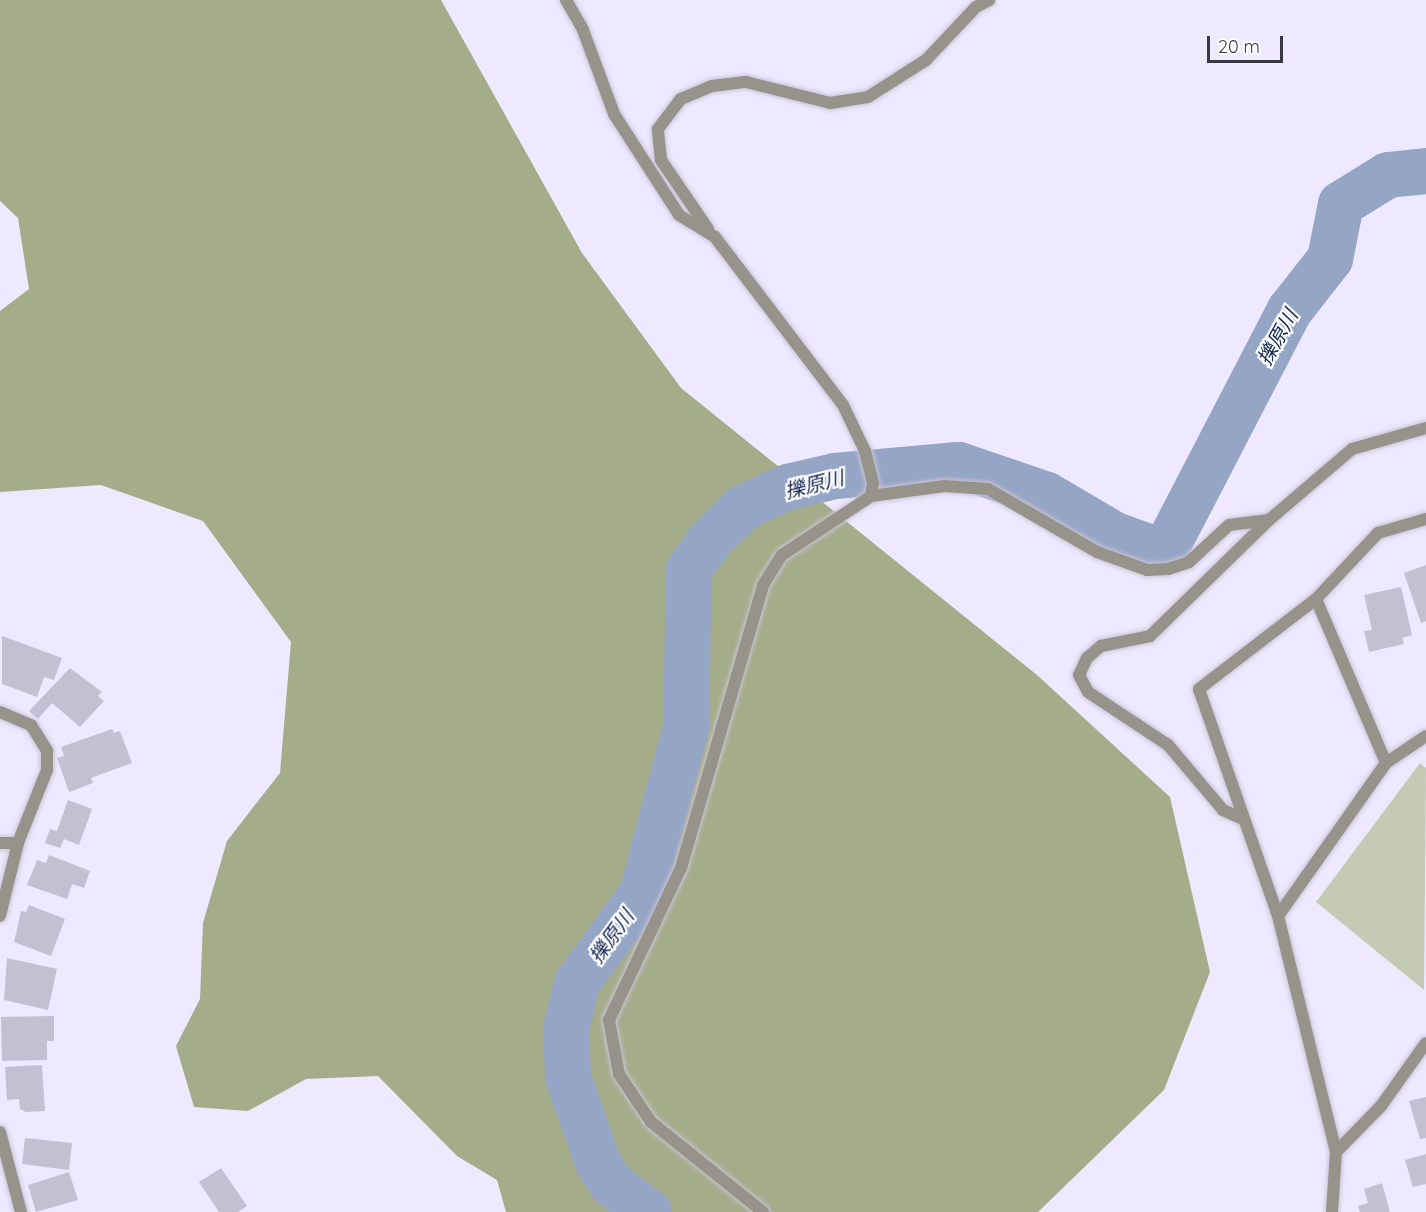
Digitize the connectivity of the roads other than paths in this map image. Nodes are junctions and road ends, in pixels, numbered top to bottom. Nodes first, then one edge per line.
1 (566, 0) edge
2 (989, 0) edge
3 (715, 237) junction
4 (1426, 428) edge
5 (871, 496) junction
6 (1426, 519) edge
7 (1269, 520) junction
8 (1316, 600) junction
9 (0, 712) edge
10 (1426, 736) edge
11 (1386, 763) junction
12 (1243, 819) junction
13 (0, 843) edge
14 (18, 843) junction
15 (1278, 915) junction
16 (0, 916) edge
17 (1426, 1043) edge
18 (0, 1132) edge
19 (1336, 1152) junction
20 (21, 1212) edge
21 (763, 1212) edge
22 (1332, 1212) edge

1 - 3 street
2 - 3 street
3 - 5 street
4 - 7 street
5 - 7 street
5 - 21 street
6 - 8 street
7 - 12 street
8 - 11 street
8 - 12 street
9 - 14 street
10 - 11 street
11 - 15 street
12 - 15 street
13 - 14 street
14 - 16 street
15 - 19 street
17 - 19 street
18 - 20 street
19 - 22 street

